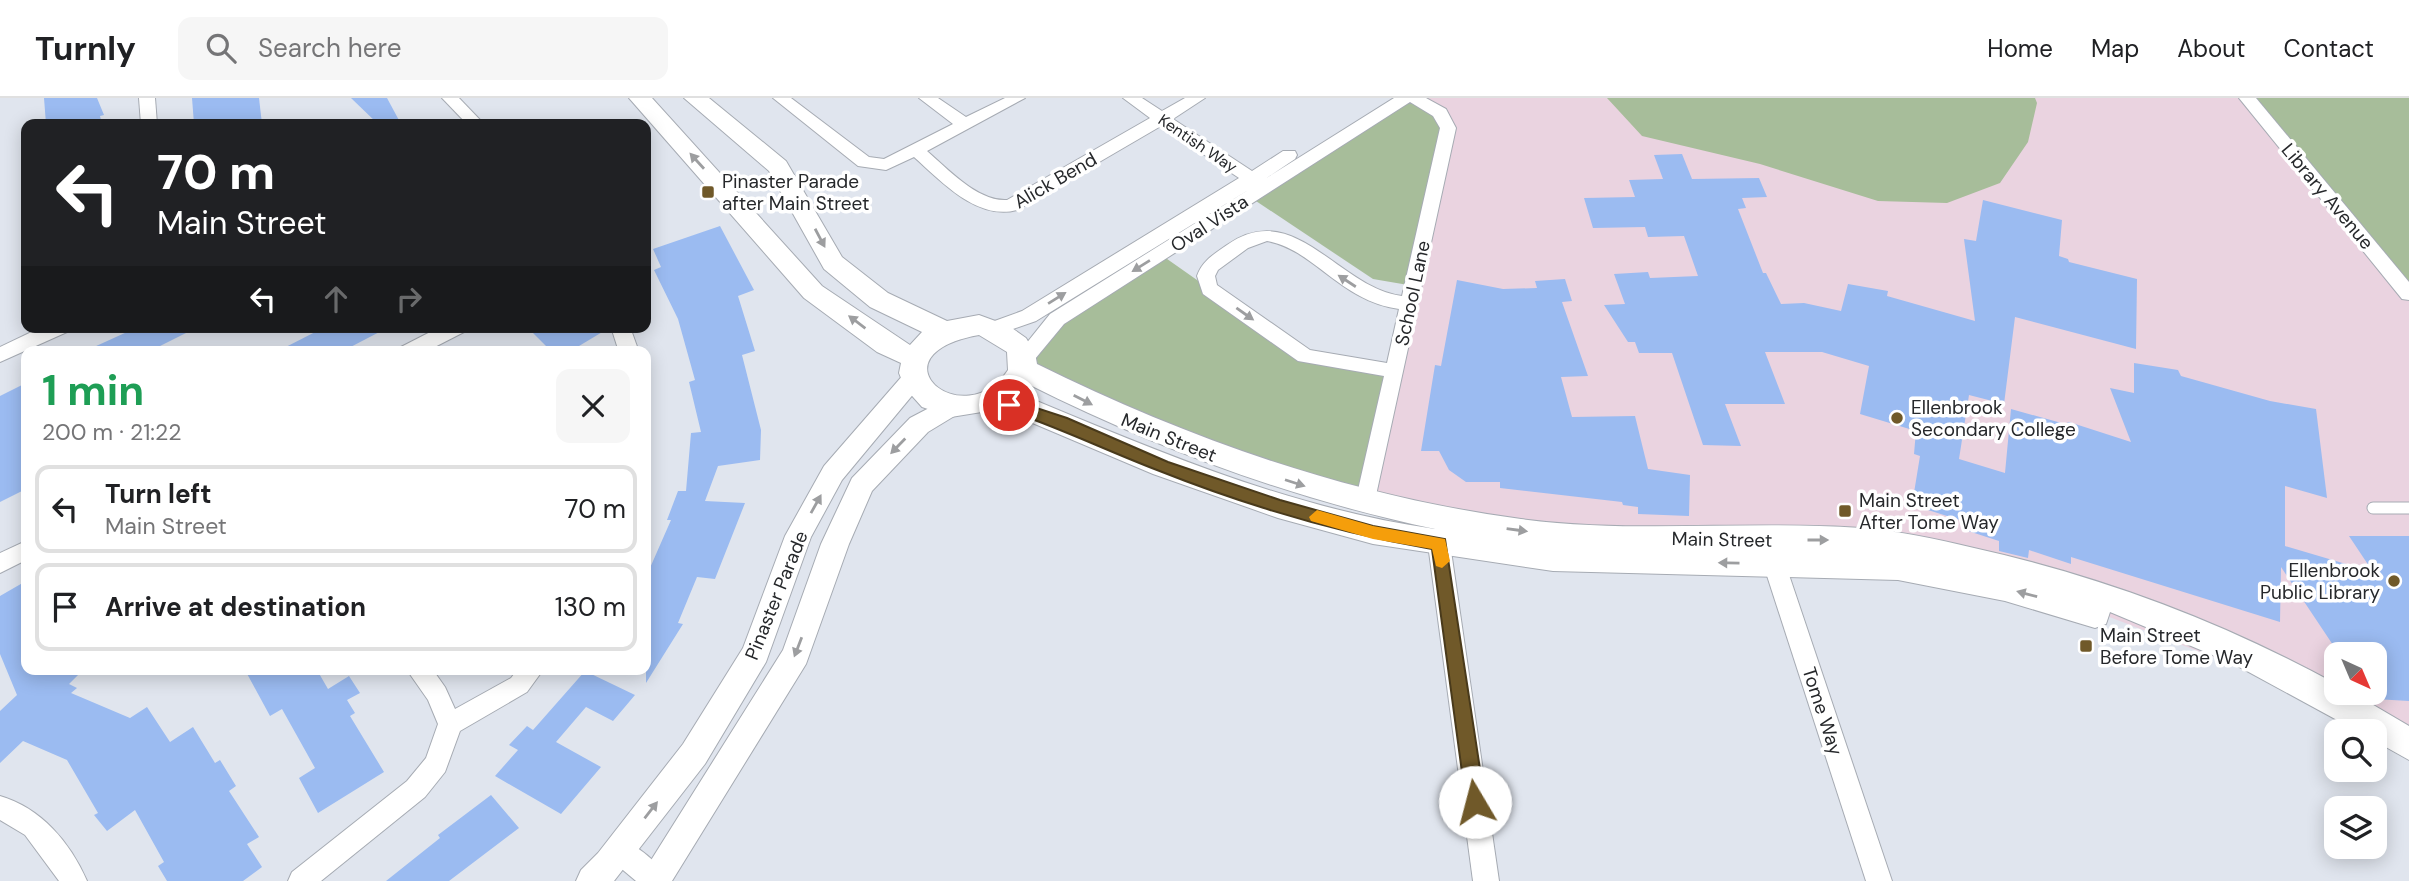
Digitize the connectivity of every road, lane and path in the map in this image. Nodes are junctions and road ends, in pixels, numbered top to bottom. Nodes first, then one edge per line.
1 (147, 98) edge
2 (450, 98) edge
3 (640, 98) edge
4 (695, 98) edge
5 (781, 98) edge
6 (927, 98) edge
7 (1017, 98) edge
8 (1131, 98) edge
9 (1197, 98) edge
10 (1381, 98) edge
11 (1405, 98) edge
12 (1415, 98) edge
13 (2247, 98) edge
14 (1161, 118) junction
15 (149, 119) edge
16 (471, 119) edge
17 (966, 125) junction
18 (917, 151) junction
19 (1258, 183) junction
20 (2409, 294) edge
21 (1410, 304) junction
22 (996, 328) junction
23 (943, 331) junction
24 (47, 333) edge
25 (445, 333) edge
26 (420, 346) edge
27 (0, 355) edge
28 (1023, 365) junction
29 (914, 369) junction
30 (1395, 371) junction
31 (989, 401) junction
32 (952, 405) junction
33 (1366, 503) junction
34 (2373, 508) dead end
35 (2409, 508) edge
36 (1439, 544) junction
37 (1770, 552) junction
38 (21, 553) edge
39 (0, 564) edge
40 (423, 675) edge
41 (527, 675) edge
42 (2337, 719) edge
43 (450, 724) junction
44 (2409, 744) edge
45 (2387, 747) edge
46 (2409, 760) edge
47 (0, 808) edge
48 (620, 851) junction
49 (74, 881) edge
50 (301, 881) edge
51 (592, 881) edge
52 (655, 881) edge
53 (1486, 881) edge
54 (1879, 881) edge

1 - 15 street
2 - 16 street
29 -> 3 main road
4 -> 23 main road
5 - 18 street
6 - 17 street
7 - 17 street
8 - 14 street, Kentish Way
9 - 14 street, Alick Bend
10 - 19 street, Oval Vista
11 - 19 street, Oval Vista
12 - 21 street, School Lane
13 - 20 street, Library Avenue
14 - 18 street, Alick Bend
14 - 19 street, Kentish Way
17 - 18 street
22 -> 19 street, Oval Vista
19 -> 28 street, Oval Vista
21 - 30 street, School Lane
21 -> 30 street
22 - 23 main road
22 - 28 main road
23 - 29 main road
24 - 27 street
25 - 26 street
28 - 31 main road
28 -> 33 main road, Main Street
29 - 32 main road
48 -> 29 street, Pinaster Parade
30 - 33 street, School Lane
31 - 32 main road
31 - 36 main road, Main Street
32 -> 52 street, Pinaster Parade
33 -> 37 main road, Main Street
34 - 35 lane
37 -> 36 main road, Main Street
36 - 53 street
42 -> 37 main road, Main Street
37 -> 44 main road, Main Street
37 - 54 street, Tome Way
38 - 39 street
40 - 43 street
41 - 43 street
43 - 50 street
45 - 46 main road
47 - 49 street
48 - 51 street, Pinaster Parade
48 - 52 street

